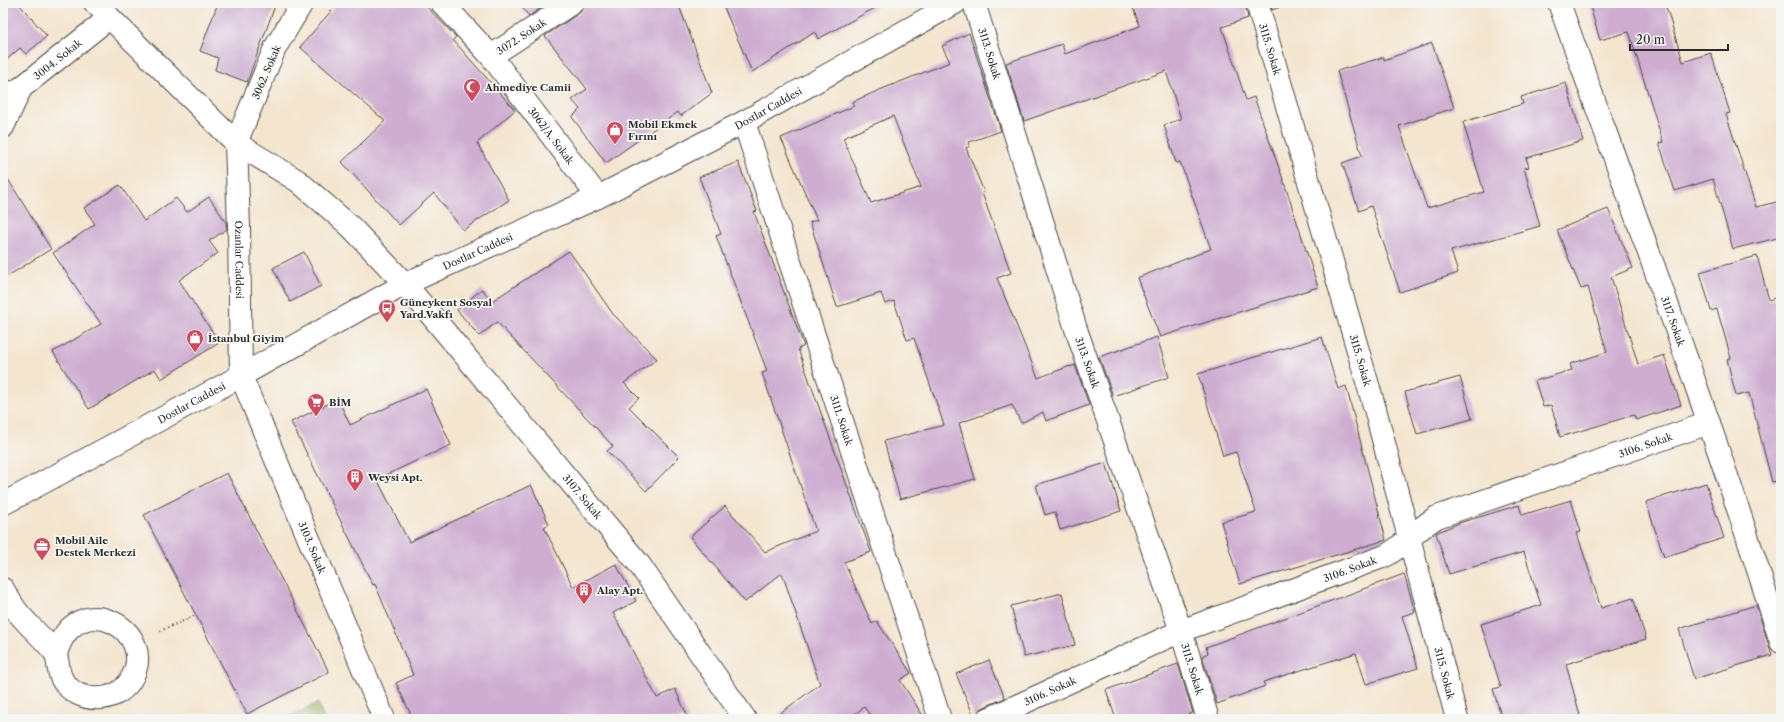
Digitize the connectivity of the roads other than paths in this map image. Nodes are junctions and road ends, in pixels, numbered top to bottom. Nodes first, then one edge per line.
1 (302, 3) edge
2 (442, 3) edge
3 (572, 3) edge
4 (955, 3) edge
5 (974, 3) edge
6 (1257, 3) edge
7 (1559, 3) edge
8 (102, 10) edge
9 (491, 56) junction
10 (12, 93) edge
11 (744, 122) junction
12 (3, 127) edge
13 (236, 144) junction
14 (598, 197) junction
15 (405, 284) junction
16 (240, 376) junction
17 (1709, 423) junction
18 (3, 504) edge
19 (1409, 538) junction
20 (3, 589) edge
21 (1181, 631) junction
22 (1781, 642) edge
23 (56, 654) junction
24 (384, 719) edge
25 (746, 719) edge
26 (940, 719) edge
27 (988, 719) edge
28 (1208, 719) edge
29 (1457, 719) edge

1 - 13 street, 3062. Sokak
2 - 9 street, 3062/A. Sokak
3 - 9 street, 3072. Sokak
4 - 11 street, Dostlar Caddesi
5 - 21 street, 3113. Sokak
6 - 19 street, 3115. Sokak
7 - 17 street, 3117. Sokak
8 - 10 street, 3004. Sokak
8 - 13 street
9 - 14 street, 3062/A. Sokak
10 - 12 street
11 - 14 street, Dostlar Caddesi
11 - 26 street, 3111. Sokak
13 - 15 street
13 - 16 street, Ozanlar Caddesi
14 - 15 street, Dostlar Caddesi
15 - 16 street, Dostlar Caddesi
15 - 25 street, 3107. Sokak
16 - 18 street, Dostlar Caddesi
16 - 24 street, 3103. Sokak
17 - 19 street, 3106. Sokak
17 - 22 street, 3117. Sokak
19 - 21 street, 3106. Sokak
19 - 29 street, 3115. Sokak
20 - 23 street
21 - 27 street, 3106. Sokak
21 - 28 street, 3113. Sokak
23 - 23 street

